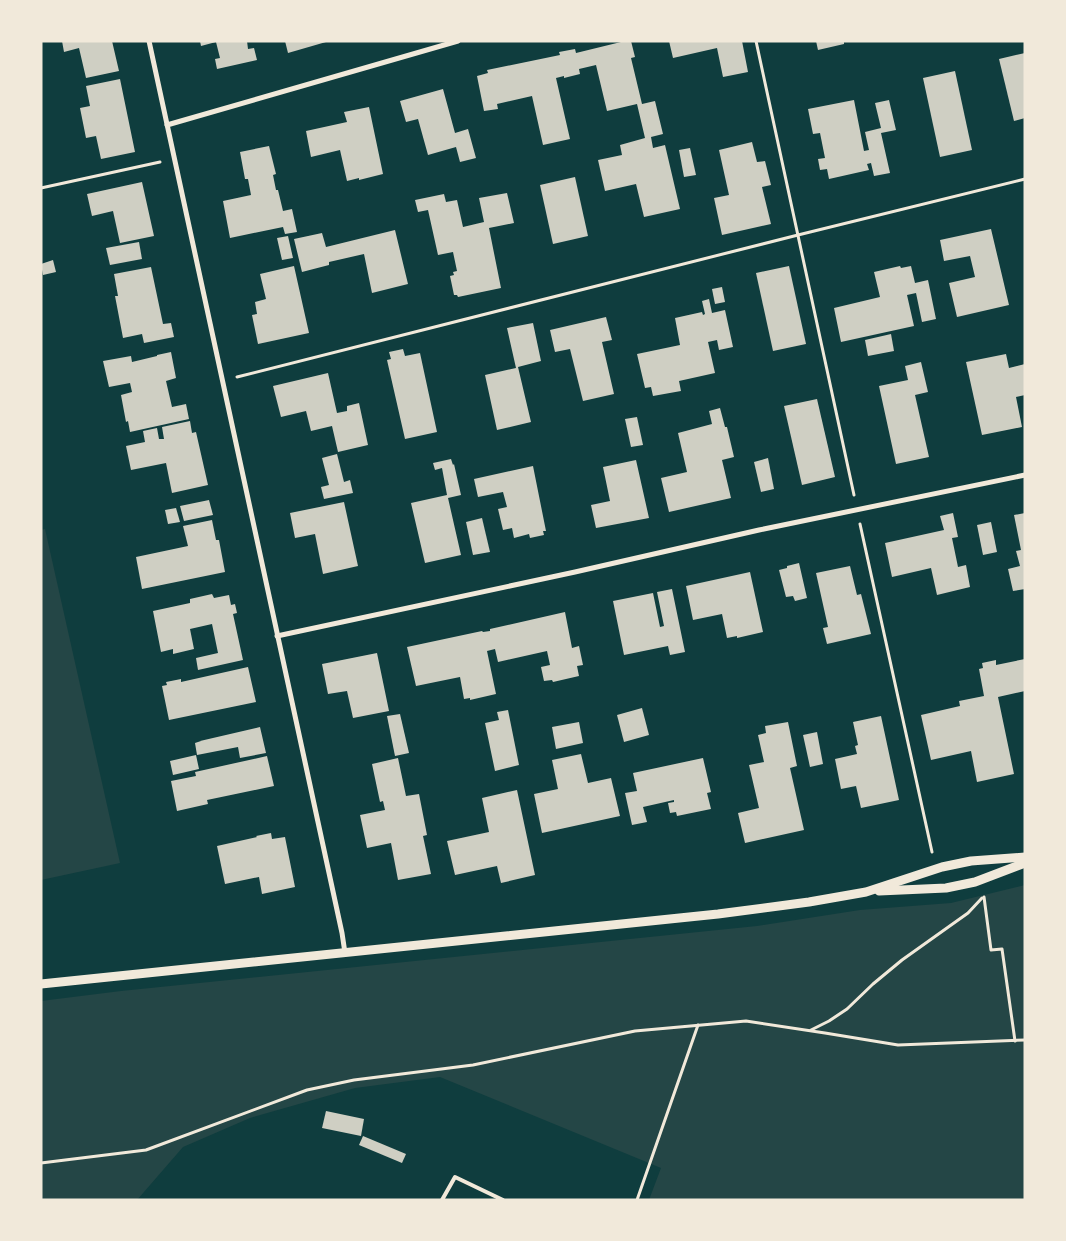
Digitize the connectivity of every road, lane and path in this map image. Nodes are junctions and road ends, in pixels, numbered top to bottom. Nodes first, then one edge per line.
1 (148, 41) edge
2 (458, 41) edge
3 (756, 41) edge
4 (167, 125) junction
5 (174, 159) junction
6 (1025, 179) edge
7 (41, 188) edge
8 (798, 234) junction
9 (222, 380) junction
10 (1025, 474) edge
11 (857, 510) junction
12 (277, 636) junction
13 (1025, 857) edge
14 (1025, 863) edge
15 (936, 870) junction
16 (866, 892) junction
17 (345, 953) junction
18 (41, 984) edge
19 (698, 1025) junction
20 (810, 1030) junction
21 (1025, 1040) edge
22 (1015, 1041) junction
23 (41, 1163) edge
24 (442, 1200) edge
25 (503, 1200) edge
26 (637, 1200) edge

1 - 4 street
2 - 4 street
3 - 8 path
4 - 5 street
5 - 7 path
5 - 9 street
6 - 8 path
8 - 9 path
8 - 11 path
9 - 12 street
10 - 11 street
11 - 12 street
11 - 15 path
12 - 17 street
13 - 15 street
14 - 16 street
15 - 16 street
16 - 17 street
17 - 18 street
19 - 20 path
19 - 23 path
19 - 26 path
20 - 22 path
20 - 22 path
21 - 22 path
24 - 25 lane

